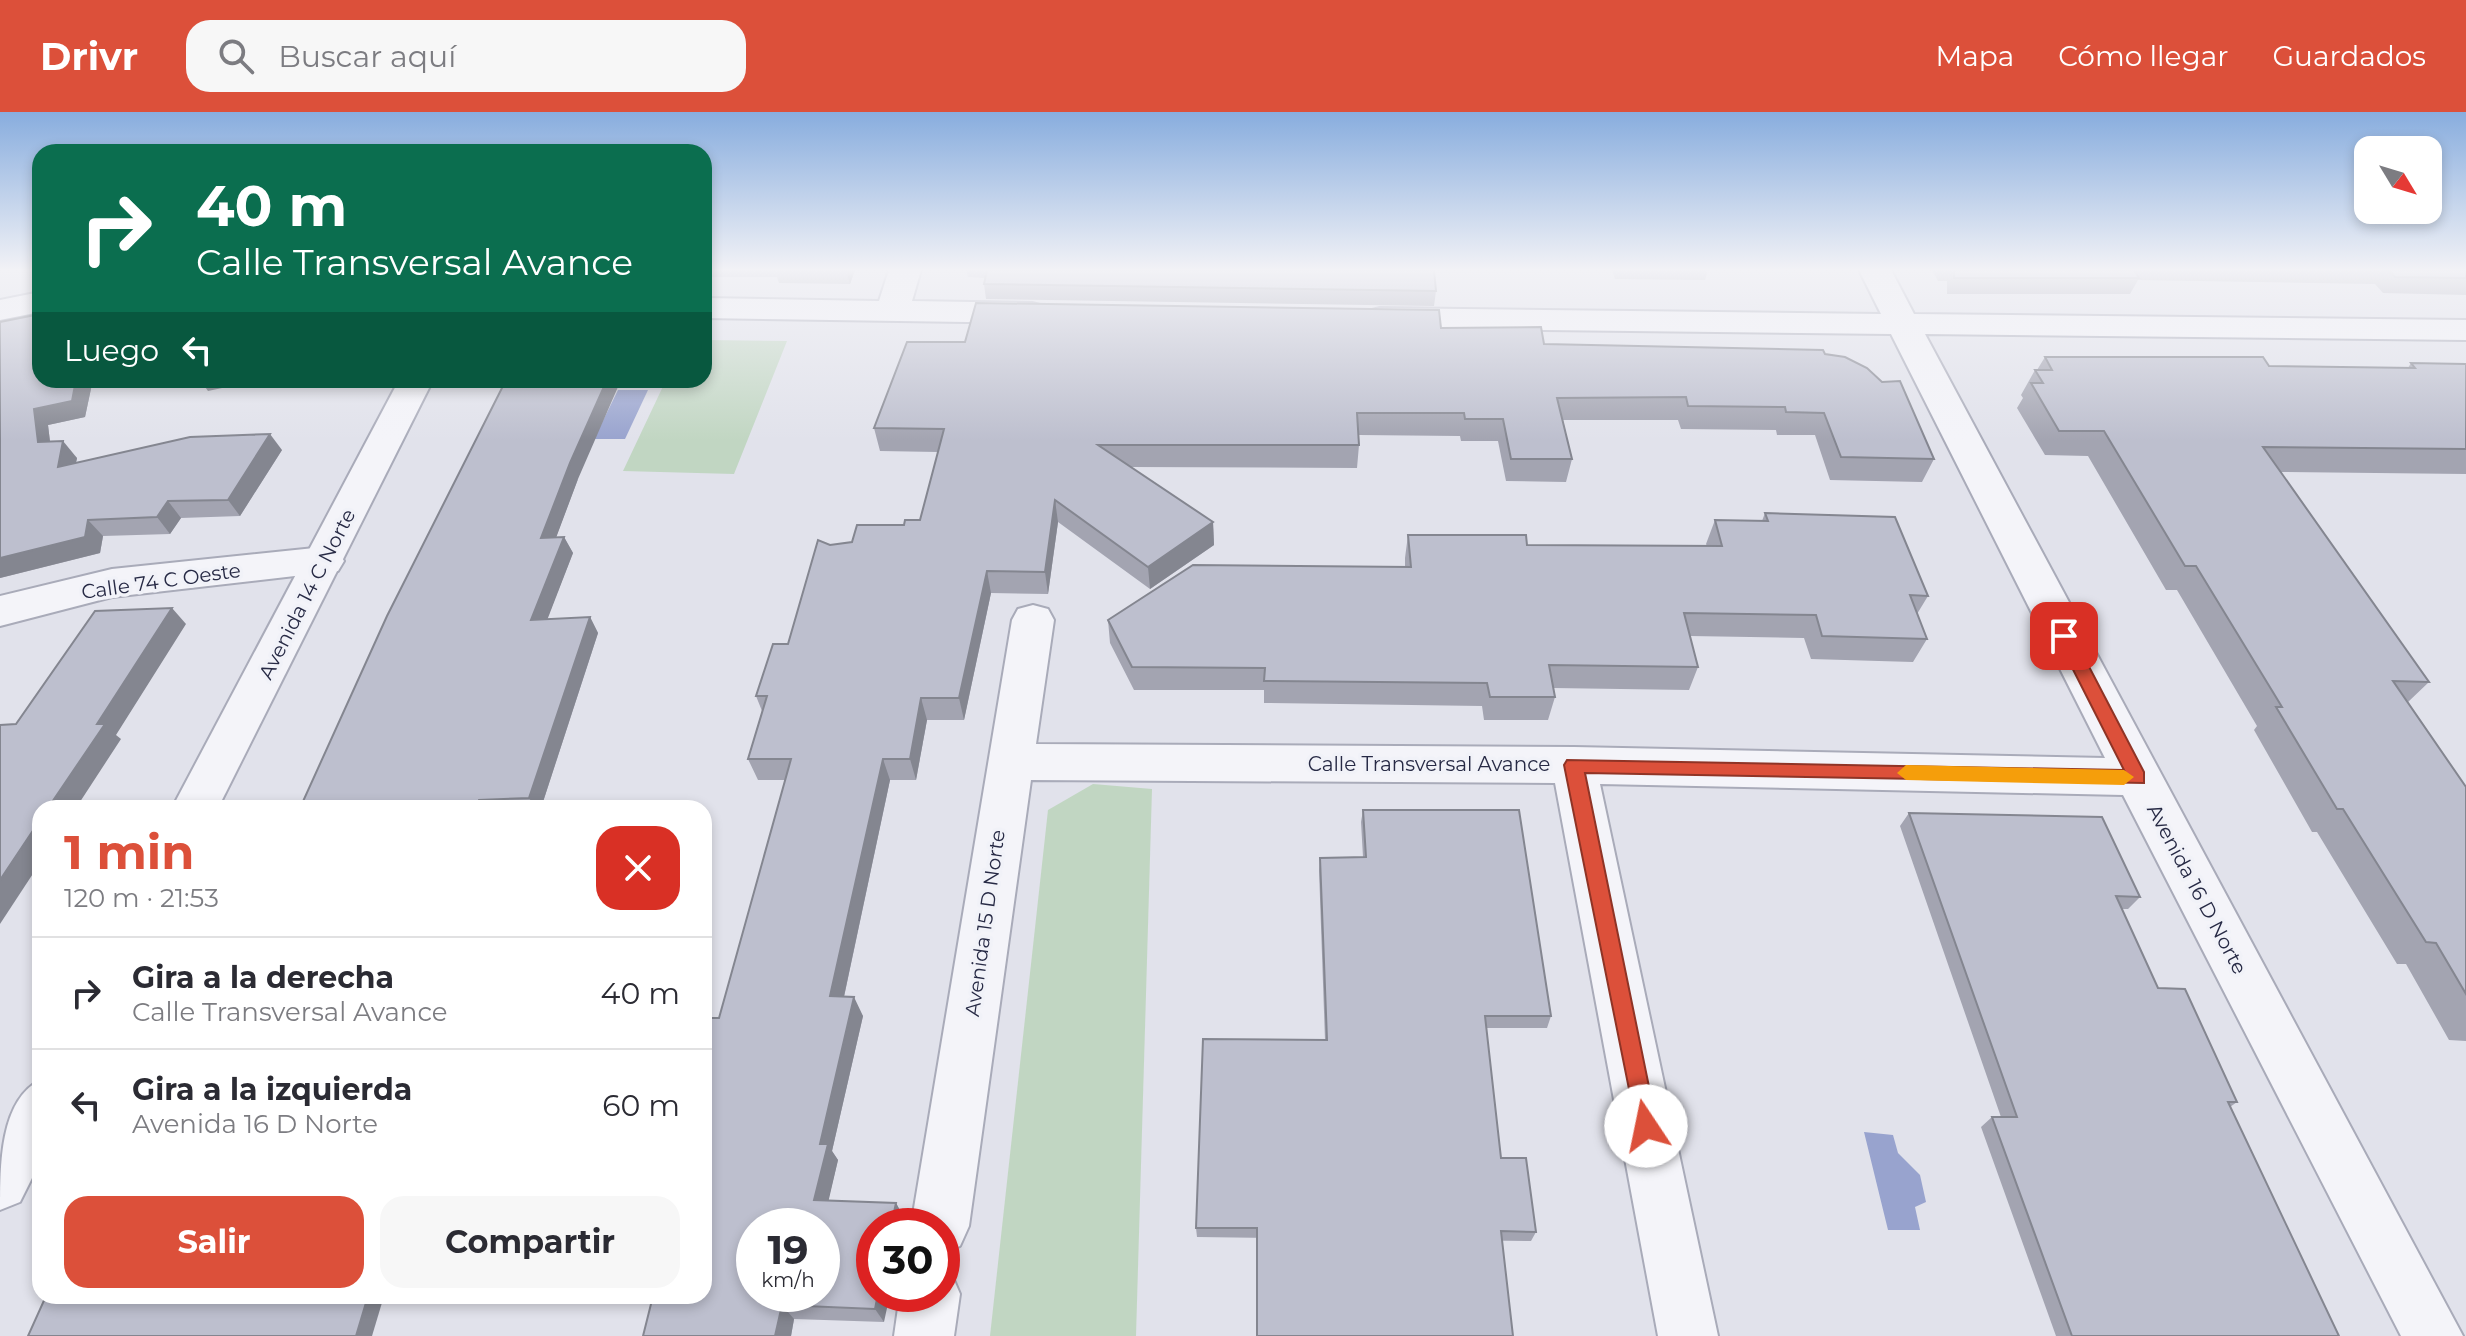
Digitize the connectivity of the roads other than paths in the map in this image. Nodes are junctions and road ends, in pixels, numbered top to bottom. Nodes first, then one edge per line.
1 (1905, 327) edge
2 (2061, 327) edge
3 (2466, 330) edge
4 (412, 388) edge
5 (324, 561) junction
6 (0, 611) edge
7 (1033, 620) dead end
8 (1009, 762) junction
9 (1574, 765) junction
10 (2137, 777) junction
11 (199, 800) edge
12 (32, 1121) edge
13 (0, 1182) edge
14 (943, 1208) edge
15 (927, 1312) edge
16 (924, 1336) edge
17 (1688, 1336) edge
18 (2433, 1336) edge

1 - 10 street, Avenida 16 D Norte
2 - 3 street
4 - 5 street, Avenida 14 C Norte
5 - 6 street, Calle 74 C Oeste
5 - 11 street, Avenida 14 C Norte
7 - 8 street, Avenida 15 D Norte
8 - 9 street, Calle Transversal Avance
8 - 14 street, Avenida 15 D Norte
9 - 10 street, Calle Transversal Avance
9 - 17 street
10 - 18 street, Avenida 16 D Norte
12 - 13 street
15 - 16 street

